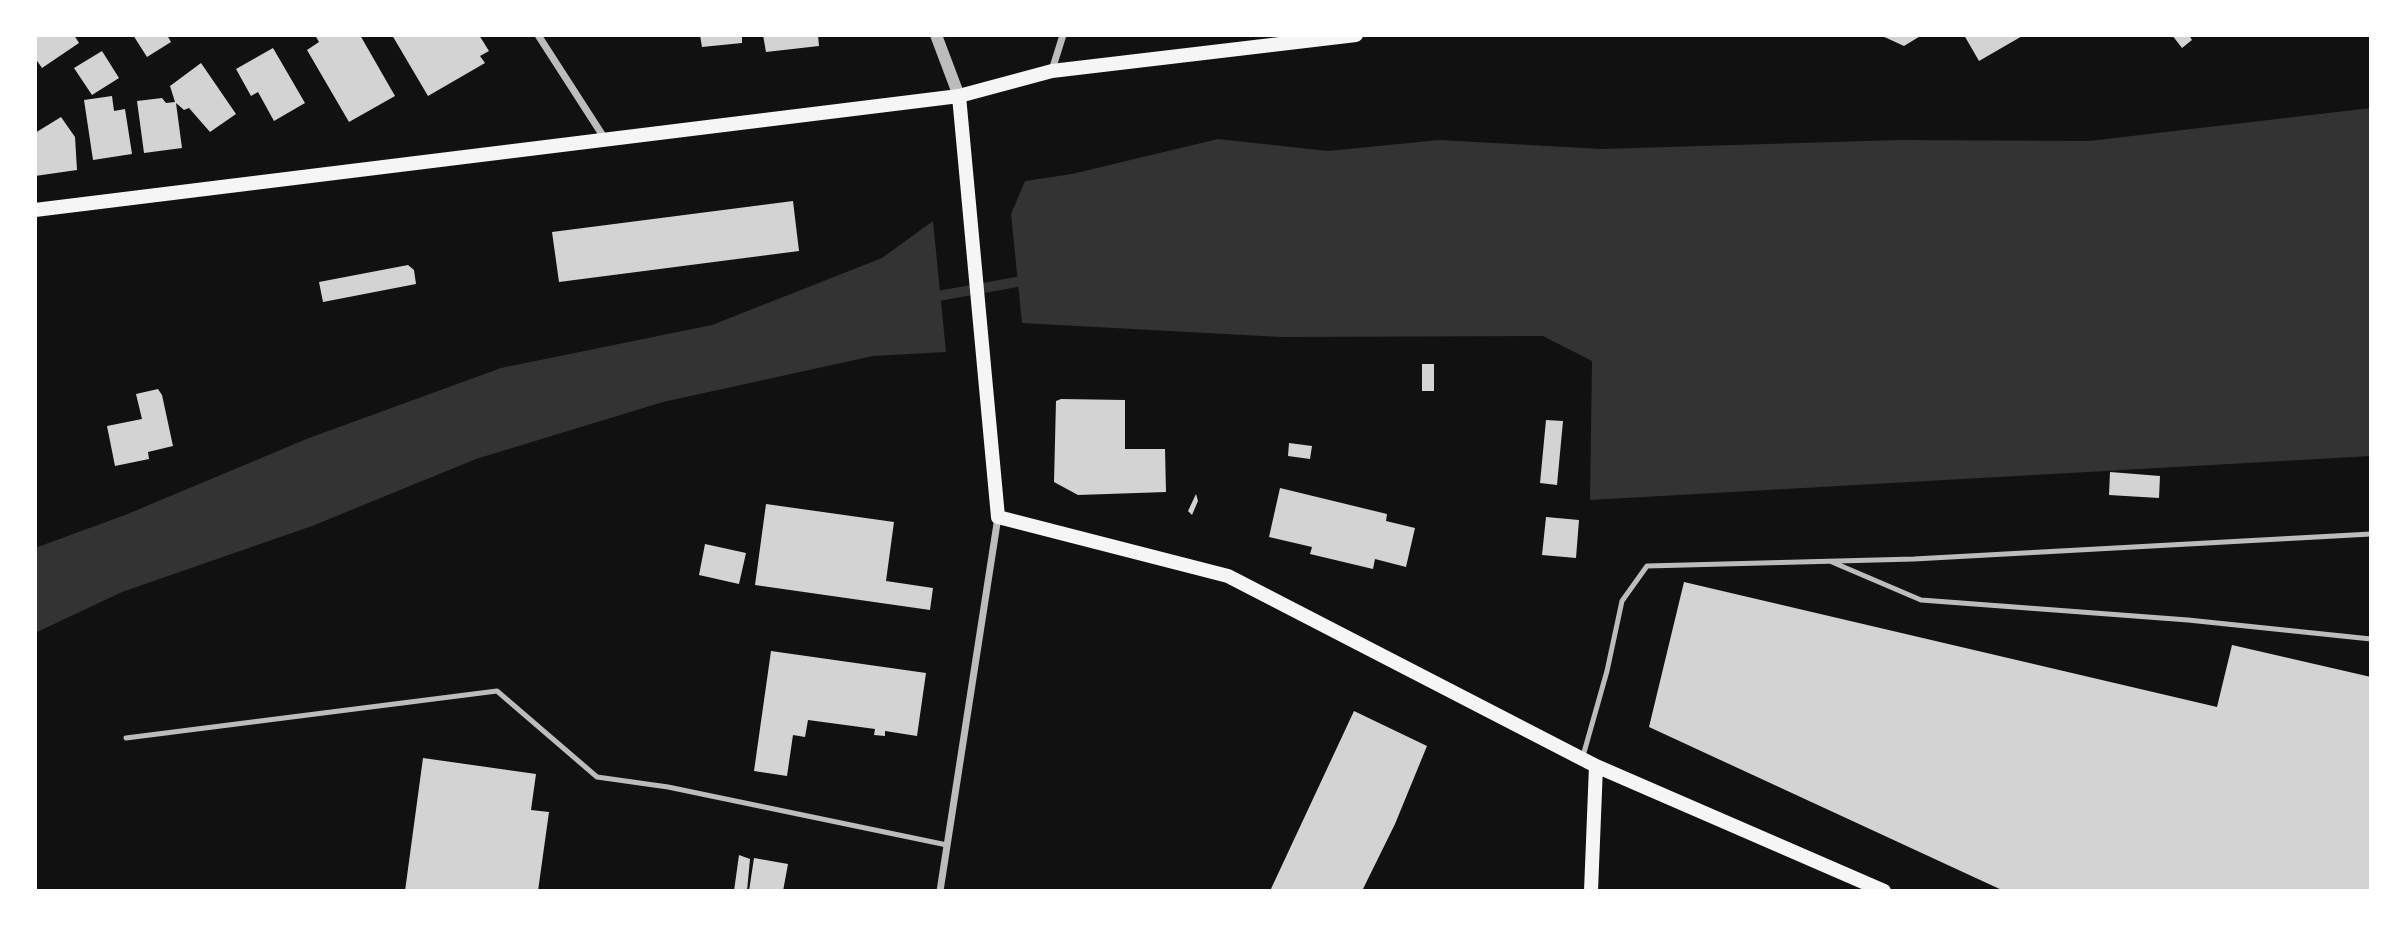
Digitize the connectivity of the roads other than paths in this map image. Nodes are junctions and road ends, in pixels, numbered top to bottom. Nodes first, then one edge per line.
1 (538, 35) edge
2 (936, 35) edge
3 (1063, 35) edge
4 (1356, 35) edge
5 (1052, 71) junction
6 (959, 96) junction
7 (606, 140) junction
8 (35, 210) edge
9 (998, 517) junction
10 (2371, 534) edge
11 (1829, 561) junction
12 (2371, 639) edge
13 (126, 738) dead end
14 (1582, 759) junction
15 (1597, 766) junction
16 (947, 845) junction
17 (940, 891) edge
18 (1591, 891) edge
19 (1884, 891) edge

1 - 7 street
2 - 6 street
3 - 5 street
4 - 5 main road
5 - 6 main road
6 - 7 main road
6 - 9 main road
7 - 8 main road
9 - 14 main road
9 - 16 street
10 - 11 lane
11 - 12 lane
11 - 14 lane
13 - 16 lane
14 - 15 main road
15 - 18 main road
15 - 19 main road
16 - 17 street

